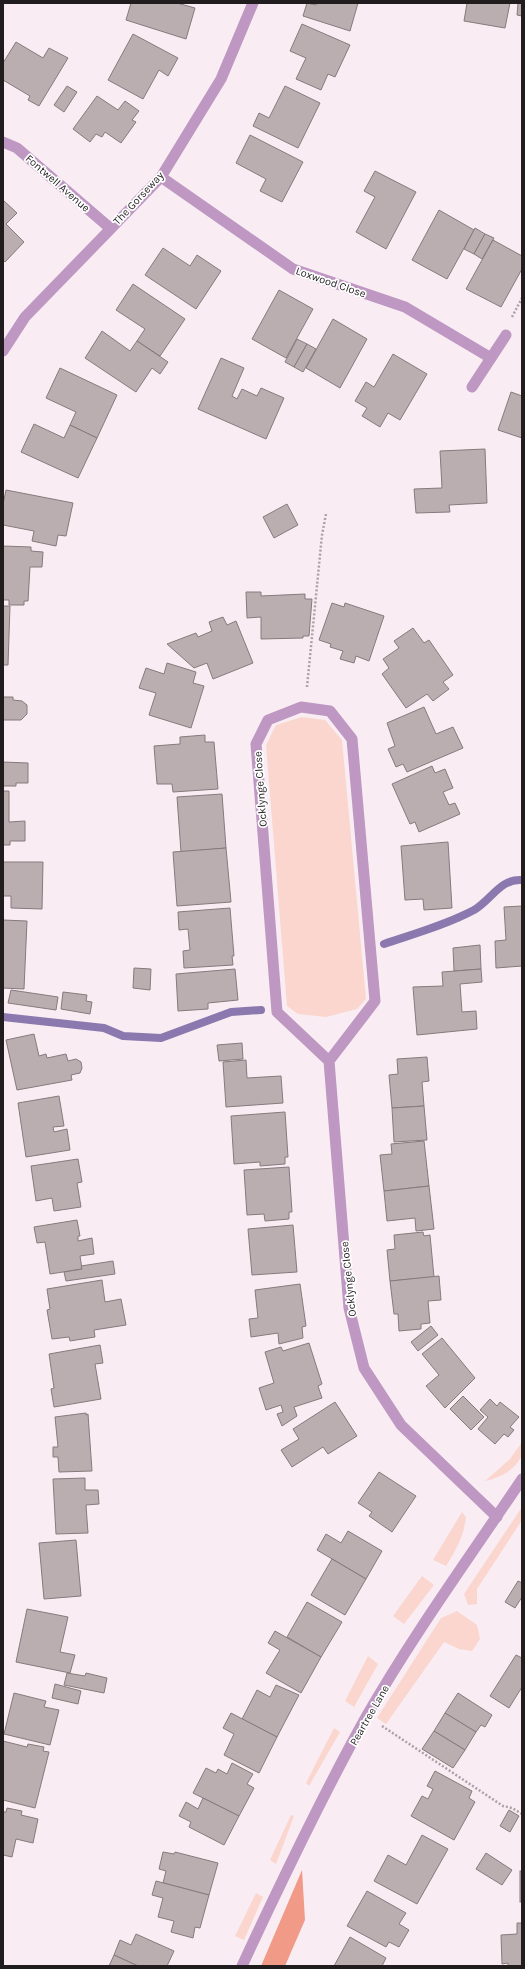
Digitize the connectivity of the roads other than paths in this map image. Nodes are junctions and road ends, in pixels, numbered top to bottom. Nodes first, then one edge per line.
1 (253, 3) edge
2 (3, 142) edge
3 (161, 177) junction
4 (110, 228) junction
5 (506, 335) dead end
6 (3, 351) edge
7 (491, 358) junction
8 (472, 387) dead end
9 (329, 1061) junction
10 (522, 1479) edge
11 (497, 1517) junction
12 (242, 1966) edge

1 - 3 street, The Gorseway
2 - 4 street, Fontwell Avenue
3 - 4 street, The Gorseway
3 - 7 street, Loxwood Close
4 - 6 street, The Gorseway
5 - 7 street
7 - 8 street
9 - 9 street, Ocklynge Close
9 - 11 street, Ocklynge Close
10 - 11 street, Peartree Lane
11 - 12 street, Peartree Lane

